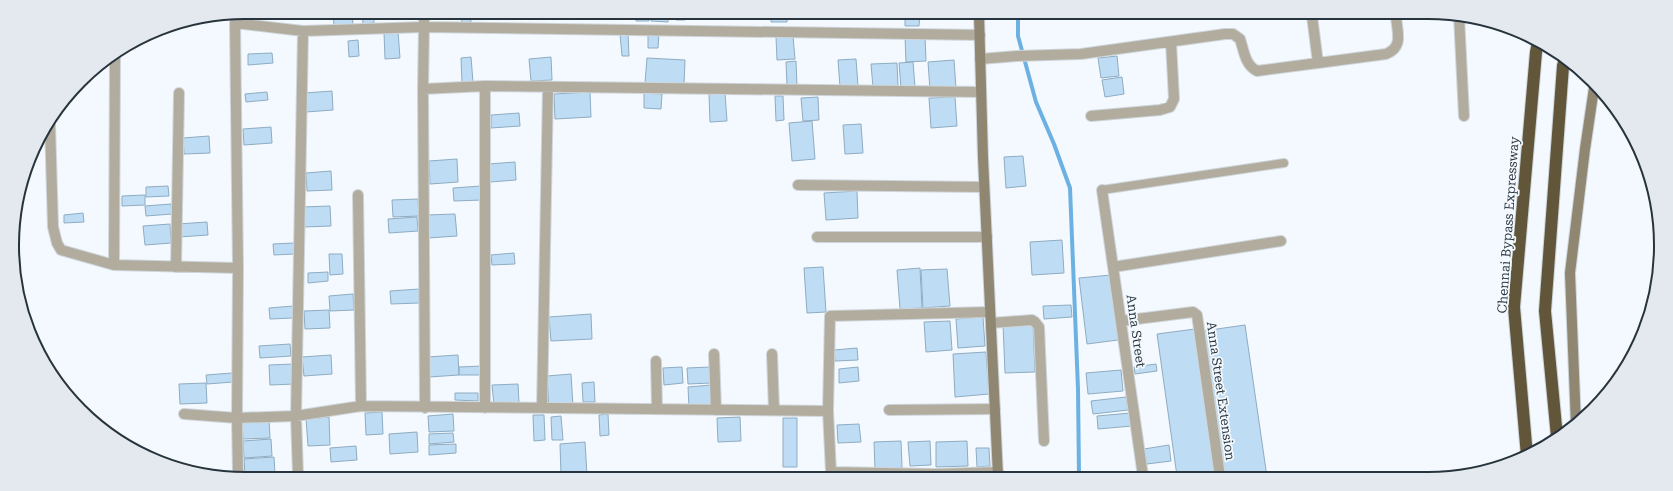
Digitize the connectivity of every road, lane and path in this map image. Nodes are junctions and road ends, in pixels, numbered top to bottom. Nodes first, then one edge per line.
1 (424, 19) edge
2 (979, 19) edge
3 (1312, 19) edge
4 (1396, 19) edge
5 (1459, 21) edge
6 (424, 27) junction
7 (303, 32) junction
8 (980, 36) junction
9 (1171, 42) junction
10 (1537, 47) edge
11 (980, 59) junction
12 (115, 61) edge
13 (1318, 63) junction
14 (1564, 66) edge
15 (485, 86) junction
16 (548, 87) junction
17 (423, 89) junction
18 (1594, 91) edge
19 (981, 92) junction
20 (179, 93) dead end
21 (1092, 116) dead end
22 (1464, 116) dead end
23 (50, 130) edge
24 (1284, 163) dead end
25 (798, 185) dead end
26 (984, 187) junction
27 (1102, 190) joint
28 (358, 195) dead end
29 (987, 236) junction
30 (817, 237) dead end
31 (1281, 242) dead end
32 (114, 265) junction
33 (176, 267) junction
34 (1113, 267) junction
35 (238, 268) junction
36 (990, 312) junction
37 (1121, 321) junction
38 (991, 323) junction
39 (714, 354) dead end
40 (772, 354) dead end
41 (656, 361) dead end
42 (361, 406) junction
43 (425, 408) junction
44 (485, 408) junction
45 (542, 408) junction
46 (657, 409) junction
47 (995, 409) junction
48 (716, 410) junction
49 (774, 410) junction
50 (889, 410) dead end
51 (828, 411) junction
52 (184, 414) dead end
53 (296, 416) junction
54 (1576, 417) edge
55 (237, 418) junction
56 (1556, 431) edge
57 (1044, 441) dead end
58 (1526, 450) edge
59 (238, 472) edge
60 (298, 472) edge
61 (829, 472) edge
62 (998, 472) edge
63 (1142, 472) edge
64 (1219, 472) edge

1 - 6 street
2 - 8 street
3 - 13 street
4 - 13 street
5 - 22 street
6 - 7 street
6 - 8 street
6 - 17 street
7 - 35 street
7 - 53 street
8 - 11 street
9 - 11 street
9 - 13 street
9 - 21 street
10 - 58 highway, Chennai Bypass Expressway
11 - 19 street
12 - 32 street
14 - 56 highway
15 - 16 street
15 - 17 street
15 - 44 street
16 - 19 street
16 - 45 street
17 - 43 street
18 - 54 street
19 - 26 street
20 - 33 street
23 - 32 street
24 - 27 lane
25 - 26 street
26 - 29 street
27 - 34 street, Anna Street
28 - 42 street
29 - 30 street
29 - 36 street
31 - 34 street
32 - 33 street
33 - 35 street
34 - 37 street, Anna Street
35 - 55 street
36 - 38 street
36 - 51 street
37 - 63 street, Anna Street
37 - 64 street, Anna Street Extension
38 - 47 street
38 - 57 street
39 - 48 street
40 - 49 street
41 - 46 street
42 - 43 street
42 - 53 street
43 - 44 street
44 - 45 street
45 - 46 street
46 - 48 street
47 - 50 street
47 - 62 street
48 - 49 street
49 - 51 street
51 - 61 street
52 - 55 street
53 - 55 street
53 - 60 street
55 - 59 street

